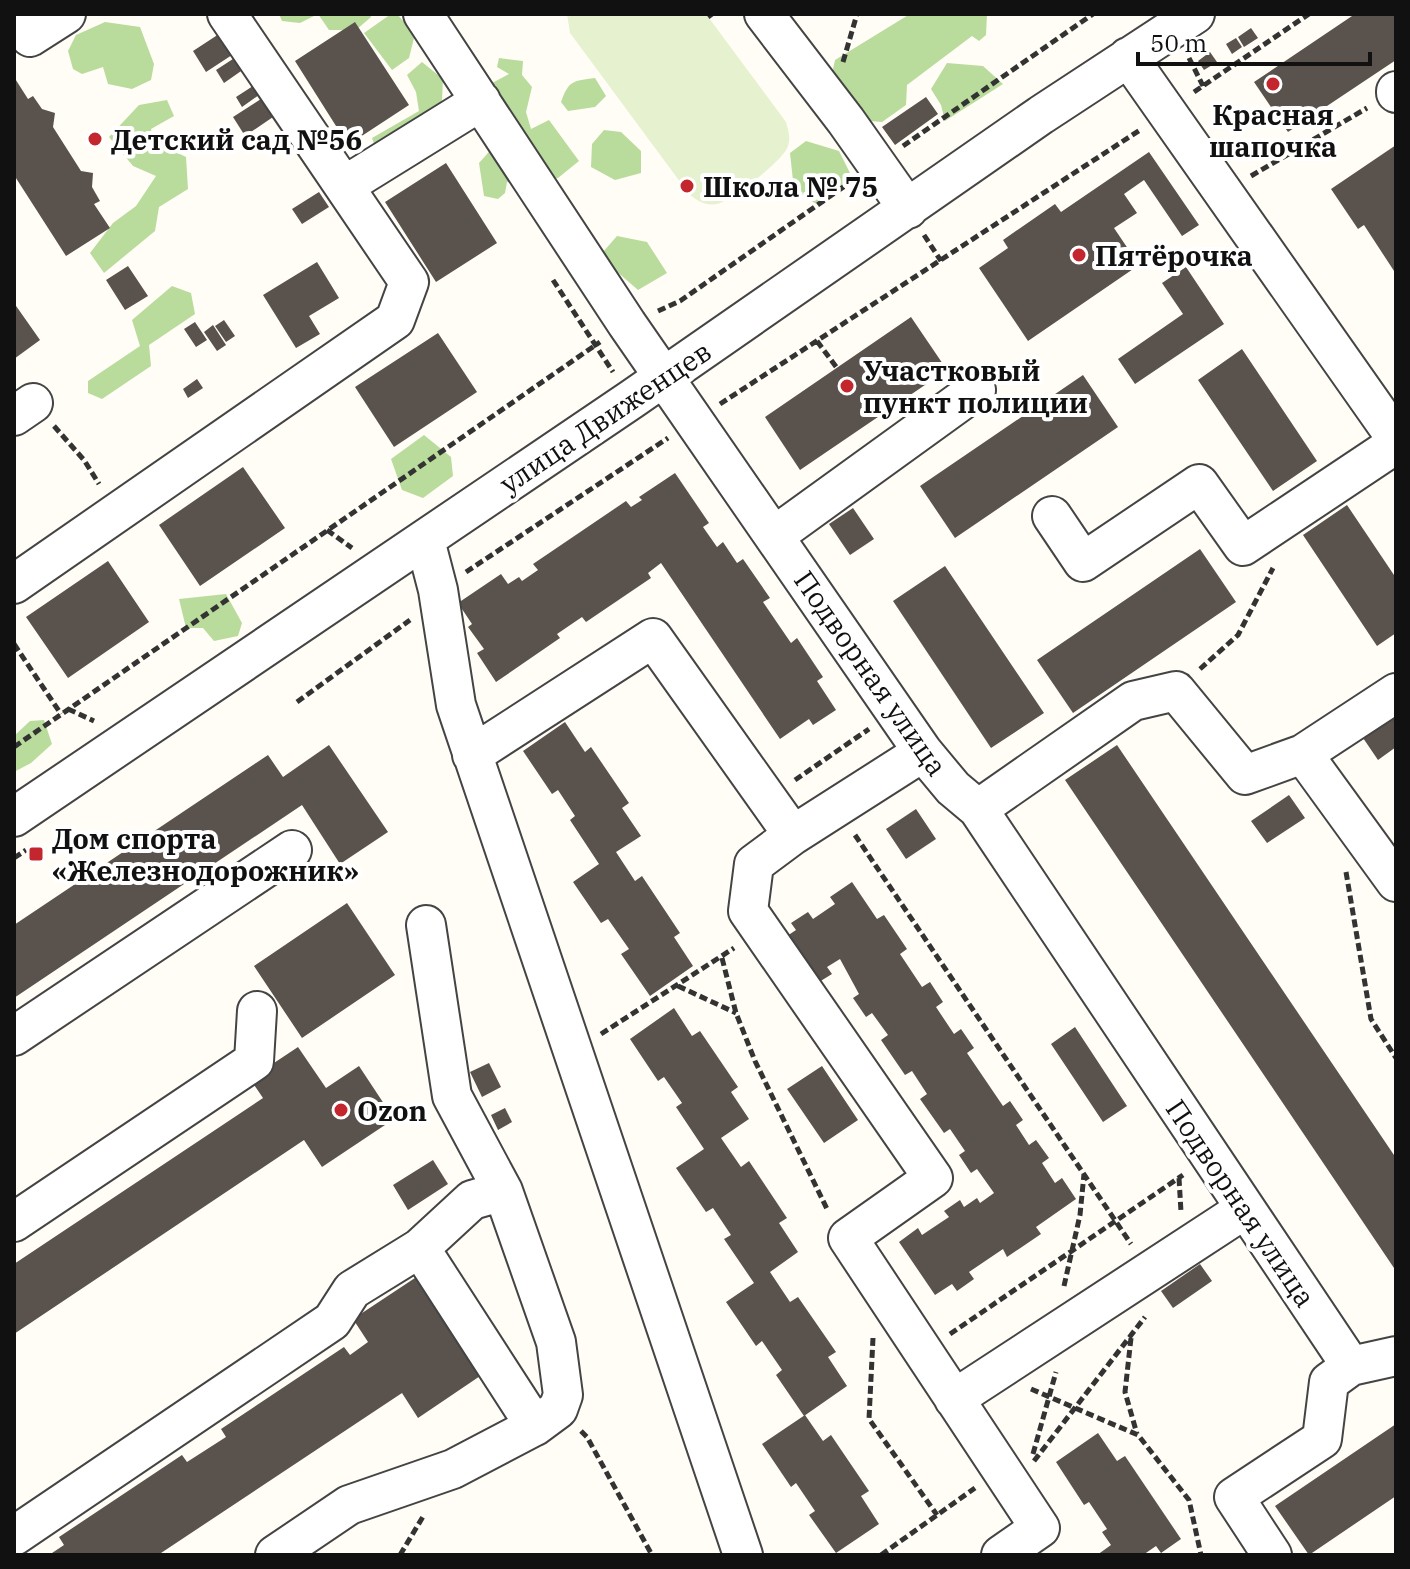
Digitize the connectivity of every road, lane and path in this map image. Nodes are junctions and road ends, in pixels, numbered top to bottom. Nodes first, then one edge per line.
1 (18, 14) edge
2 (66, 14) edge
3 (227, 14) edge
4 (423, 14) edge
5 (764, 14) edge
6 (1093, 14) edge
7 (1309, 14) edge
8 (1177, 19) edge
9 (1128, 57) junction
10 (1396, 92) edge
11 (481, 101) junction
12 (1166, 111) junction
13 (1118, 146) dead end
14 (877, 164) junction
15 (1244, 180) dead end
16 (344, 186) junction
17 (908, 209) junction
18 (627, 324) junction
19 (817, 341) dead end
20 (837, 368) dead end
21 (663, 377) junction
22 (976, 390) dead end
23 (24, 410) edge
24 (1396, 441) edge
25 (117, 512) junction
26 (1052, 516) dead end
27 (1279, 522) junction
28 (774, 536) junction
29 (425, 540) junction
30 (14, 584) edge
31 (14, 644) edge
32 (1176, 691) junction
33 (1396, 693) edge
34 (894, 711) junction
35 (61, 714) junction
36 (14, 747) edge
37 (923, 752) junction
38 (1303, 754) junction
39 (472, 755) junction
40 (768, 799) junction
41 (836, 807) junction
42 (978, 809) junction
43 (14, 817) edge
44 (793, 835) junction
45 (292, 850) dead end
46 (1345, 867) dead end
47 (1396, 882) edge
48 (426, 925) dead end
49 (760, 928) junction
50 (722, 958) junction
51 (677, 986) junction
52 (257, 1011) dead end
53 (736, 1013) junction
54 (14, 1036) edge
55 (594, 1039) dead end
56 (1396, 1058) edge
57 (1210, 1156) junction
58 (503, 1191) junction
59 (1245, 1209) junction
60 (1116, 1221) junction
61 (14, 1222) edge
62 (848, 1238) junction
63 (420, 1248) junction
64 (1149, 1271) junction
65 (877, 1281) junction
66 (1132, 1335) junction
67 (923, 1353) junction
68 (1396, 1356) edge
69 (1351, 1366) junction
70 (994, 1373) junction
71 (954, 1399) junction
72 (1075, 1408) junction
73 (546, 1418) junction
74 (1138, 1435) junction
75 (1007, 1479) junction
76 (937, 1515) junction
77 (14, 1536) edge
78 (275, 1555) edge
79 (652, 1555) edge
80 (743, 1555) edge
81 (881, 1555) edge
82 (1001, 1555) edge
83 (1201, 1555) edge
84 (1272, 1555) edge

1 - 2 street
3 - 16 street
4 - 11 street, Подворная улица
5 - 14 street
6 - 14 path
7 - 12 path
8 - 9 street, улица Движенцев
9 - 12 street
9 - 17 street, улица Движенцев
10 - 15 path
11 - 16 street
11 - 18 street, Подворная улица
12 - 13 path
12 - 24 street
14 - 17 street
14 - 18 path
16 - 25 street
17 - 21 street, улица Движенцев
18 - 21 street, Подворная улица
18 - 35 path
19 - 20 path
21 - 28 street, Подворная улица
21 - 29 street, улица Движенцев
22 - 28 street
23 - 25 path
24 - 27 street
25 - 30 street
26 - 27 street
27 - 32 path
28 - 34 street, Подворная улица
29 - 39 street
29 - 43 street, улица Движенцев
31 - 35 path
32 - 38 street
32 - 42 street
33 - 38 street
34 - 37 street, Подворная улица
34 - 40 path
35 - 36 path
37 - 41 street
37 - 42 street, Подворная улица
38 - 47 street
39 - 40 street
39 - 80 street
40 - 44 street
41 - 44 street
41 - 60 path
42 - 57 street, Подворная улица
44 - 49 street
45 - 54 street
46 - 56 path
48 - 58 street
49 - 50 path
49 - 62 street
50 - 51 path
50 - 53 path
51 - 53 path
51 - 55 path
52 - 61 street
53 - 62 path
57 - 59 street, Подворная улица
57 - 60 path
58 - 63 street
58 - 73 street
59 - 64 street
59 - 69 street, Подворная улица
60 - 64 path
60 - 67 path
62 - 65 street
63 - 73 street
63 - 77 street
64 - 66 path
64 - 70 street
65 - 67 street
65 - 76 path
66 - 72 path
66 - 74 path
67 - 71 street
68 - 69 street
69 - 84 street
70 - 71 street
70 - 72 path
71 - 75 street
72 - 74 path
72 - 75 path
73 - 78 street
73 - 79 path
74 - 83 path
75 - 76 path
75 - 82 street
76 - 81 path

